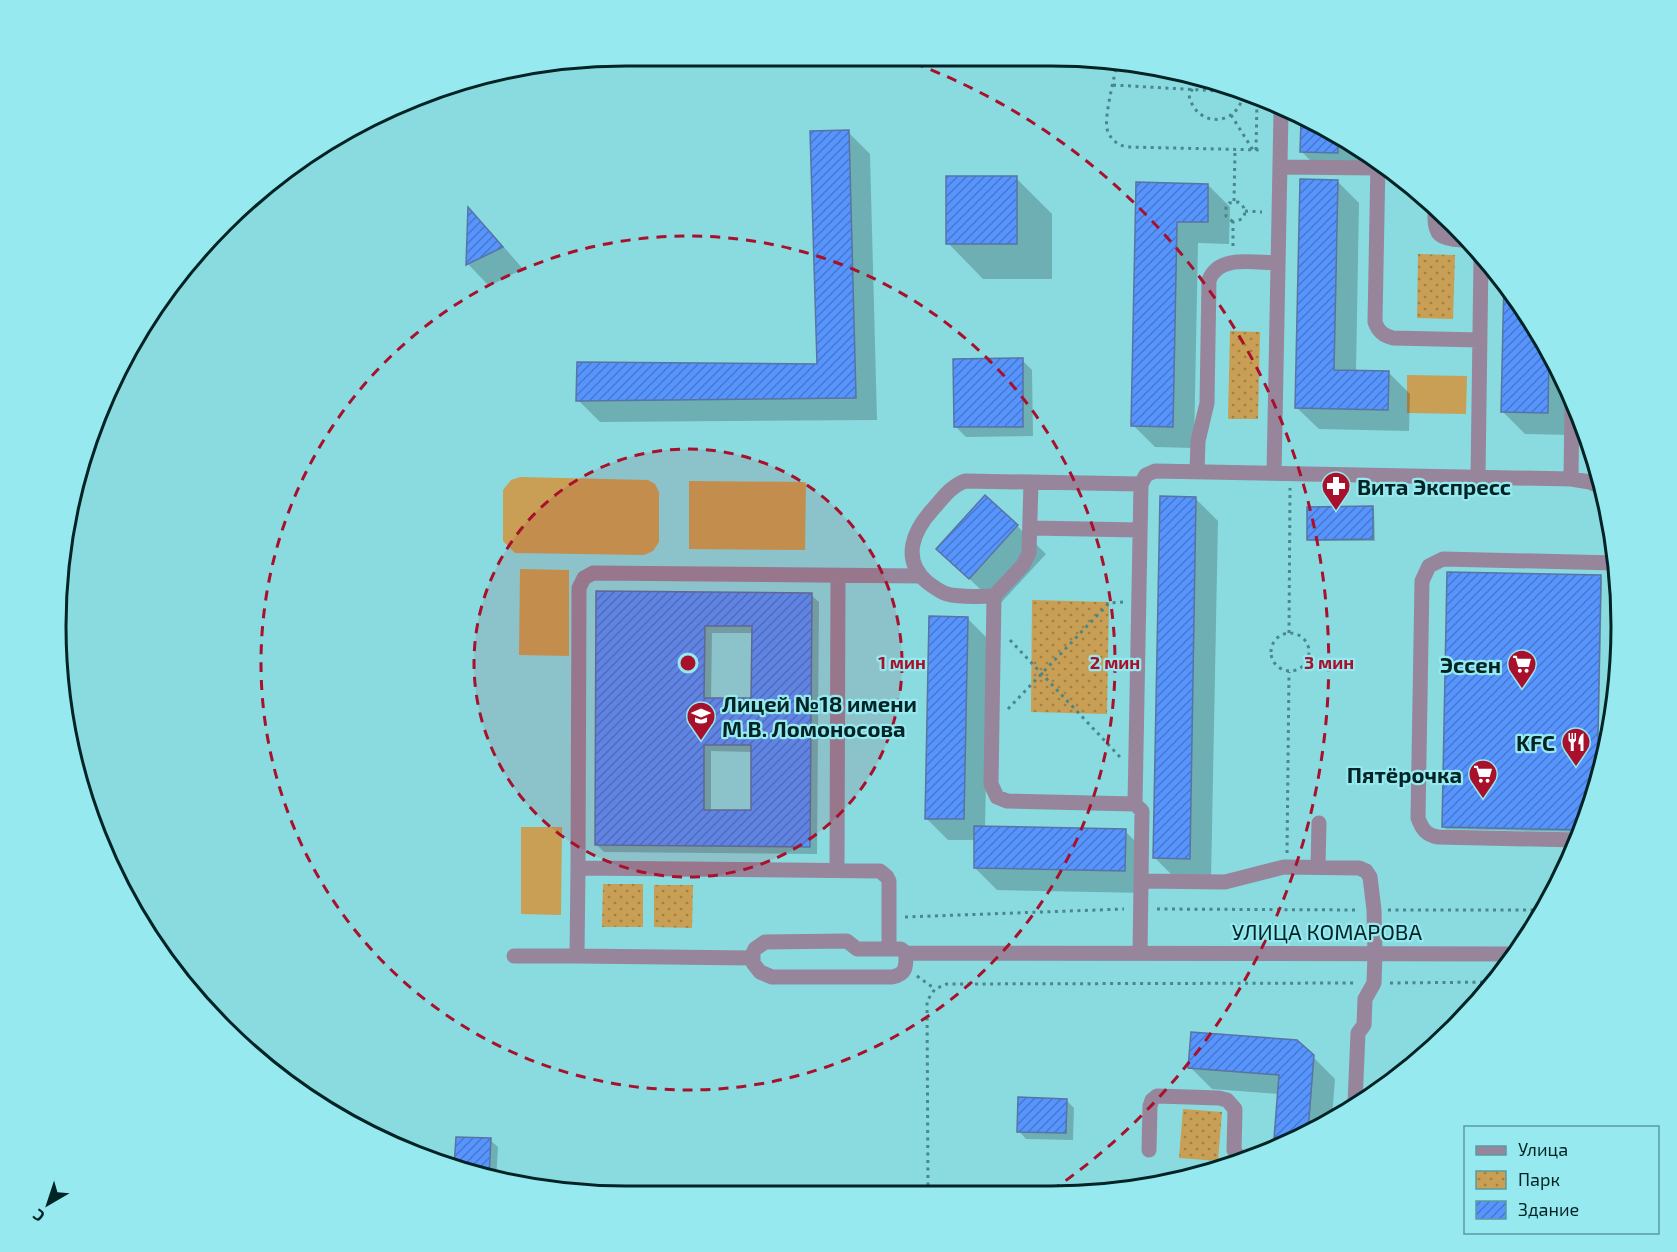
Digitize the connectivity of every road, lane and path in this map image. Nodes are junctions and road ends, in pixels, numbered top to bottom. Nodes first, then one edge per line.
1 (1116, 70) edge
2 (1194, 84) edge
3 (1113, 85) junction
4 (1190, 89) junction
5 (1214, 91) edge
6 (1241, 100) edge
7 (1257, 106) edge
8 (1231, 115) junction
9 (1281, 116) edge
10 (1235, 150) junction
11 (1253, 150) junction
12 (1369, 165) edge
13 (1280, 166) junction
14 (1377, 171) edge
15 (1234, 201) junction
16 (1434, 218) edge
17 (1233, 222) junction
18 (1456, 240) edge
19 (1233, 262) junction
20 (1278, 263) junction
21 (1481, 268) edge
22 (1480, 340) junction
23 (1571, 421) edge
24 (1197, 472) junction
25 (1282, 473) junction
26 (1478, 477) junction
27 (1570, 479) junction
28 (1031, 482) junction
29 (1141, 484) junction
30 (1593, 484) edge
31 (1030, 528) junction
32 (1140, 530) junction
33 (1607, 563) edge
34 (838, 575) junction
35 (920, 576) junction
36 (994, 596) junction
37 (1139, 602) junction
38 (994, 623) junction
39 (1289, 633) junction
40 (1289, 672) junction
41 (1042, 674) junction
42 (992, 726) junction
43 (1136, 774) junction
44 (1135, 804) junction
45 (1319, 823) dead end
46 (1568, 840) edge
47 (1287, 867) junction
48 (1318, 867) junction
49 (578, 868) junction
50 (837, 870) junction
51 (1141, 881) junction
52 (1140, 908) junction
53 (1374, 910) junction
54 (1534, 910) edge
55 (889, 918) junction
56 (889, 949) junction
57 (1140, 953) junction
58 (1375, 954) junction
59 (1505, 954) edge
60 (514, 956) dead end
61 (577, 956) junction
62 (752, 958) junction
63 (906, 960) junction
64 (1374, 982) junction
65 (1483, 982) edge
66 (935, 989) junction
67 (1355, 1096) edge
68 (1149, 1150) dead end
69 (1236, 1154) edge
70 (928, 1186) edge

1 - 3 path
2 - 4 path
3 - 4 path
3 - 10 path
4 - 5 path
4 - 8 path
6 - 8 path
7 - 11 path
8 - 11 path
9 - 13 street
10 - 11 path
10 - 15 path
12 - 13 street
13 - 20 street
14 - 22 street
15 - 17 path
15 - 17 path
16 - 18 street
17 - 19 path
19 - 20 street
19 - 24 street
20 - 25 street
21 - 22 street
22 - 26 street
23 - 27 street
24 - 25 street
24 - 29 street
25 - 26 street
25 - 39 path
26 - 27 street
27 - 30 street
28 - 29 street
28 - 31 street
28 - 35 street
29 - 32 street
31 - 32 street
31 - 36 street
32 - 37 street
33 - 46 street
34 - 35 street
34 - 49 street
34 - 50 street
35 - 36 street
36 - 38 street
37 - 41 path
37 - 43 street
38 - 41 path
38 - 42 street
39 - 40 path
39 - 40 path
40 - 47 path
41 - 42 path
41 - 43 path
42 - 44 street
43 - 44 street
44 - 51 street
45 - 48 street
47 - 48 street
47 - 51 street
48 - 53 street
49 - 50 street
49 - 61 street
50 - 55 street
51 - 52 street
52 - 53 path
52 - 55 path
52 - 57 street
53 - 54 path
53 - 58 street
55 - 56 street
56 - 62 street
56 - 63 street
57 - 58 street, УЛИЦА КОМАРОВА
57 - 63 street, УЛИЦА КОМАРОВА
58 - 59 street, УЛИЦА КОМАРОВА
58 - 64 street
60 - 61 street
61 - 62 street
62 - 63 street
63 - 66 path
64 - 65 path
64 - 66 path
64 - 67 street
66 - 70 path
68 - 69 street

